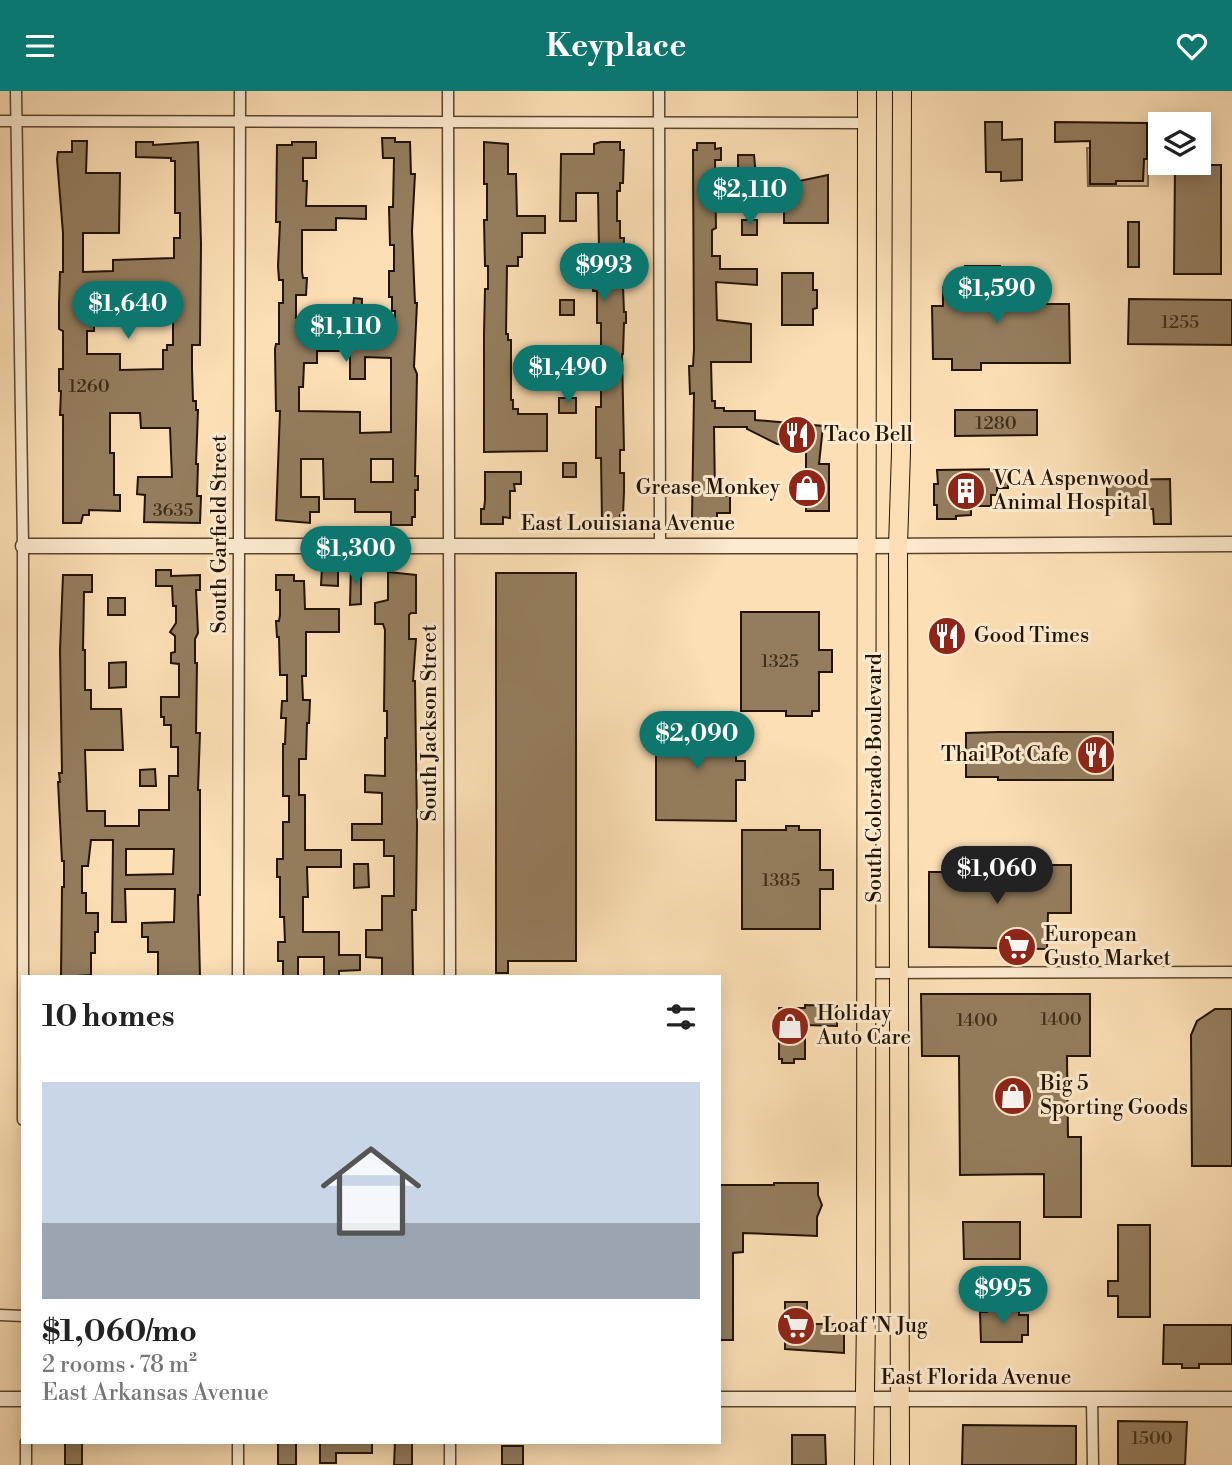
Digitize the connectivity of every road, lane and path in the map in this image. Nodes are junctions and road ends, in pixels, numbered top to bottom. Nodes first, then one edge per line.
1 (16, 91) edge
2 (240, 91) edge
3 (449, 91) edge
4 (659, 91) edge
5 (867, 91) edge
6 (902, 91) edge
7 (0, 121) edge
8 (15, 121) junction
9 (241, 122) junction
10 (449, 123) junction
11 (659, 123) junction
12 (867, 123) junction
13 (1232, 544) edge
14 (239, 545) junction
15 (449, 545) junction
16 (660, 545) junction
17 (898, 545) junction
18 (23, 546) junction
19 (865, 546) junction
20 (898, 972) junction
21 (1232, 972) edge
22 (867, 973) junction
23 (23, 975) edge
24 (238, 975) edge
25 (450, 975) edge
26 (0, 1315) edge
27 (21, 1316) edge
28 (0, 1399) edge
29 (21, 1399) edge
30 (721, 1399) edge
31 (864, 1399) junction
32 (900, 1399) junction
33 (1092, 1399) junction
34 (1232, 1399) edge
35 (26, 1444) edge
36 (238, 1444) edge
37 (450, 1444) edge
38 (26, 1465) edge
39 (238, 1465) edge
40 (450, 1465) edge
41 (864, 1465) edge
42 (900, 1465) edge
43 (1093, 1465) edge

1 - 8 street
2 - 9 street, South Garfield Street
3 - 10 street, South Jackson Street
4 - 11 street
5 - 12 main road, South Colorado Boulevard
6 - 17 main road, South Colorado Boulevard
7 - 8 street
8 - 9 street
8 - 18 street
9 - 10 street
9 - 14 street, South Garfield Street
10 - 11 street
10 - 15 street, South Jackson Street
11 - 12 street
11 - 16 street
12 - 19 main road, South Colorado Boulevard
13 - 17 street, East Louisiana Avenue
14 - 15 street, East Louisiana Avenue
14 - 18 street, East Louisiana Avenue
14 - 24 street, South Garfield Street
15 - 16 street, East Louisiana Avenue
15 - 25 street, South Jackson Street
16 - 19 street, East Louisiana Avenue
17 - 19 street, East Louisiana Avenue
17 - 20 main road, South Colorado Boulevard
18 - 23 street
19 - 22 main road, South Colorado Boulevard
20 - 21 street
20 - 22 street
20 - 32 main road, South Colorado Boulevard
22 - 31 main road, South Colorado Boulevard
26 - 27 street
28 - 29 street
30 - 31 street, East Florida Avenue
31 - 32 street, East Florida Avenue
31 - 41 main road, South Colorado Boulevard
32 - 33 street, East Florida Avenue
32 - 42 main road, South Colorado Boulevard
33 - 34 street, East Florida Avenue
33 - 43 street
35 - 38 street
36 - 39 street
37 - 40 street

